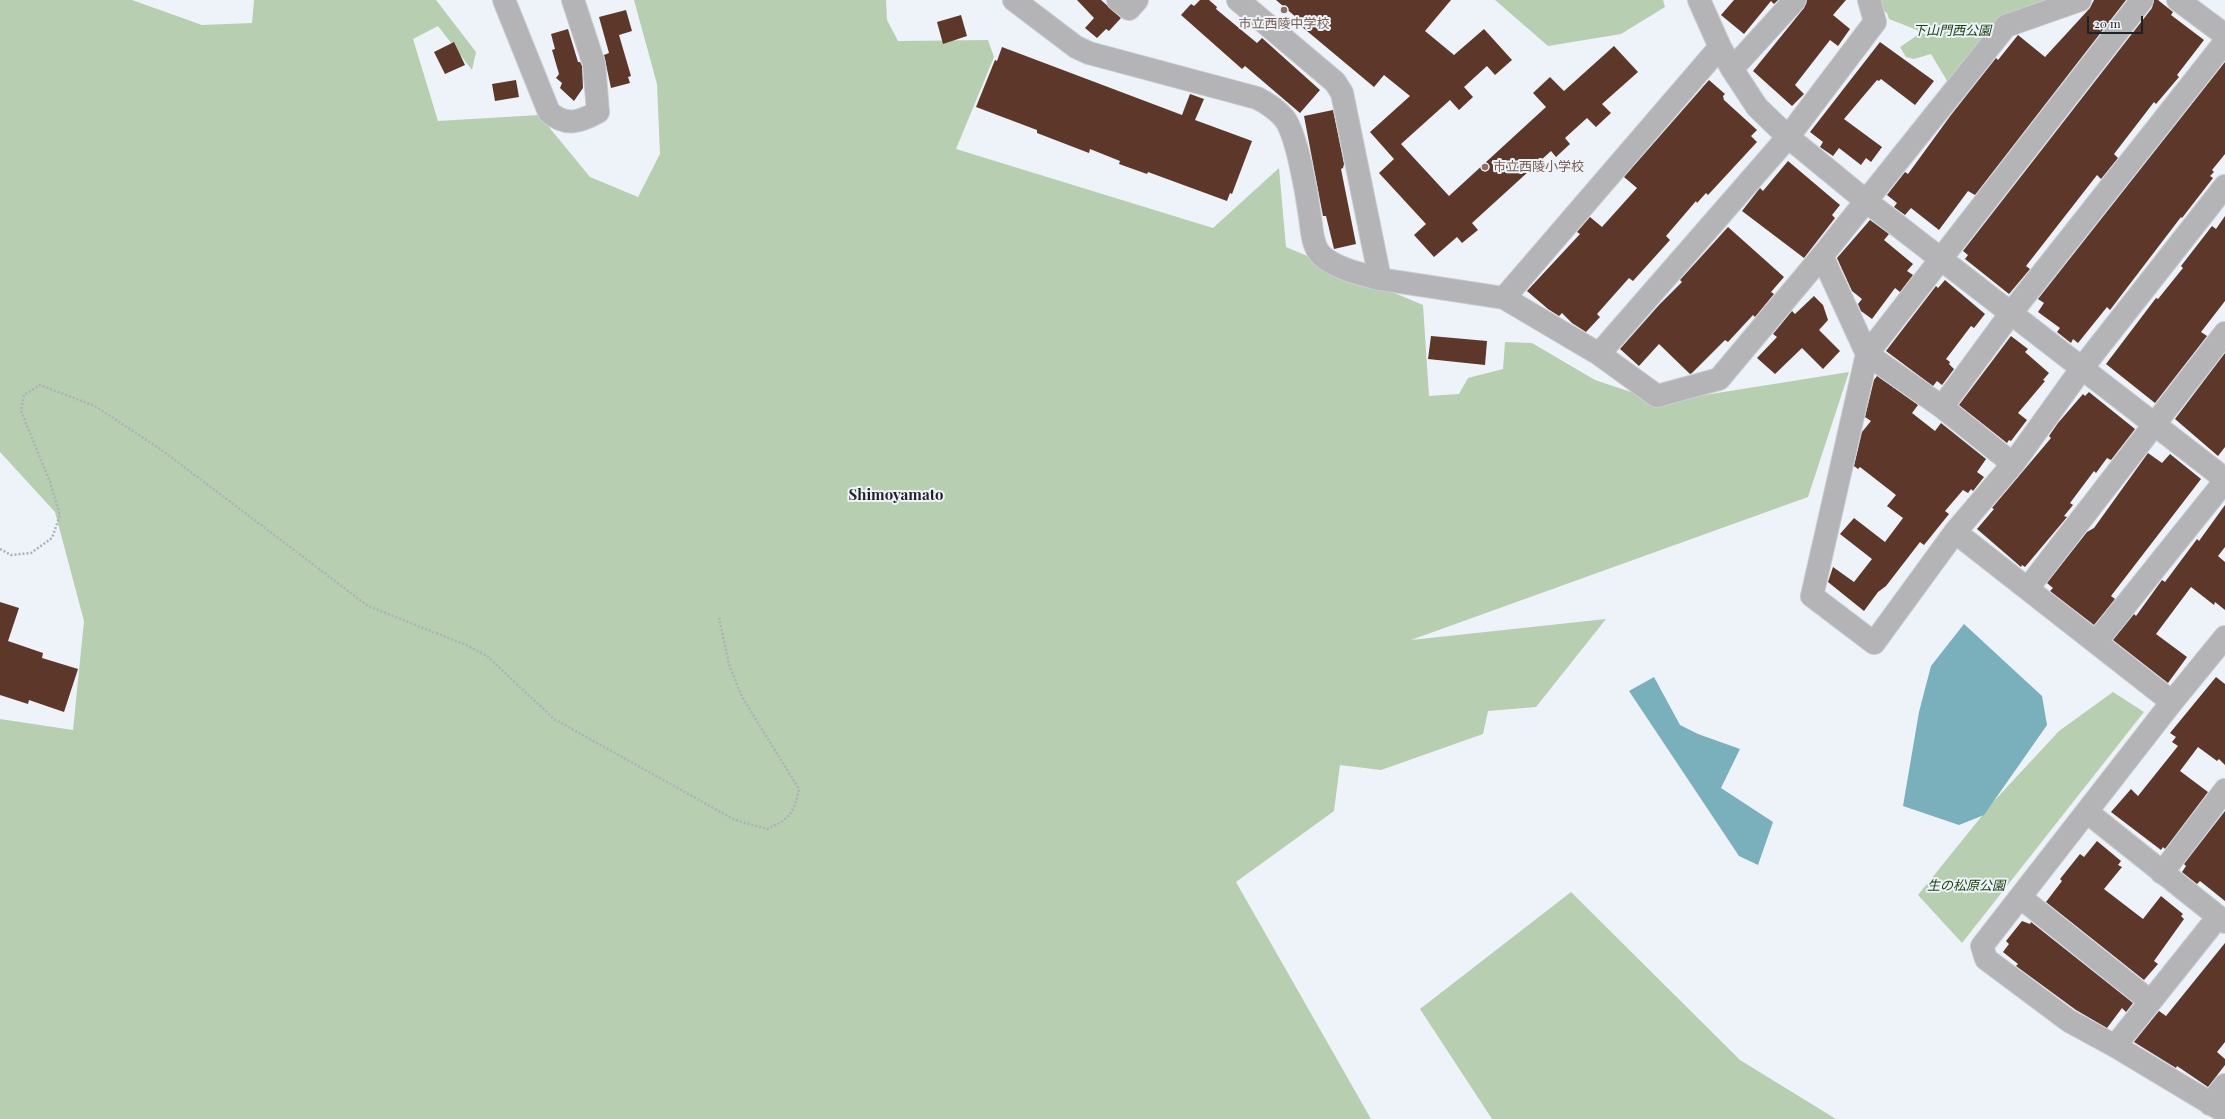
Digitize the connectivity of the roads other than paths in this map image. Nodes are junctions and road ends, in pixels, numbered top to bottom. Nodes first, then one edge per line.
1 (504, 0) edge
2 (573, 0) edge
3 (1014, 0) edge
4 (1118, 0) edge
5 (1137, 0) edge
6 (1238, 0) edge
7 (1699, 0) edge
8 (1796, 0) edge
9 (1869, 0) edge
10 (2080, 0) edge
11 (2142, 0) edge
12 (2178, 0) edge
13 (2225, 35) edge
14 (2225, 42) edge
15 (1720, 47) junction
16 (1732, 69) junction
17 (1788, 137) junction
18 (2225, 186) edge
19 (1866, 201) junction
20 (1822, 256) junction
21 (1940, 258) junction
22 (1380, 279) junction
23 (1504, 298) junction
24 (2011, 313) junction
25 (2225, 333) edge
26 (1599, 354) junction
27 (1867, 354) junction
28 (2082, 368) junction
29 (1942, 407) junction
30 (2153, 423) junction
31 (2013, 464) junction
32 (2225, 480) edge
33 (1955, 532) junction
34 (2028, 588) junction
35 (2225, 638) edge
36 (2096, 642) junction
37 (2172, 702) junction
38 (2225, 790) edge
39 (2087, 812) junction
40 (2162, 873) junction
41 (2020, 897) junction
42 (2221, 919) edge
43 (2150, 1001) junction
44 (2115, 1046) junction
45 (2225, 1085) edge
46 (2218, 1108) edge

1 - 2 street
3 - 22 street
4 - 5 street
6 - 22 street
7 - 15 street
8 - 16 street
9 - 17 street
10 - 19 street
11 - 21 street
12 - 13 street
14 - 24 street
15 - 16 street
15 - 23 street
16 - 17 street
17 - 19 street
17 - 26 street
18 - 28 street
19 - 20 street
19 - 21 street
20 - 26 street
20 - 27 street
21 - 24 street
21 - 27 street
22 - 23 street
23 - 26 street
24 - 28 street
24 - 29 street
25 - 30 street
27 - 29 street
27 - 33 street
28 - 30 street
28 - 31 street
29 - 31 street
30 - 32 street
30 - 34 street
31 - 33 street
32 - 36 street
33 - 34 street
34 - 36 street
35 - 37 street
36 - 37 street
37 - 39 street
38 - 40 street
39 - 40 street
39 - 41 street
40 - 42 street
41 - 43 street
41 - 44 street
42 - 43 street
43 - 44 street
44 - 46 street
45 - 46 street

